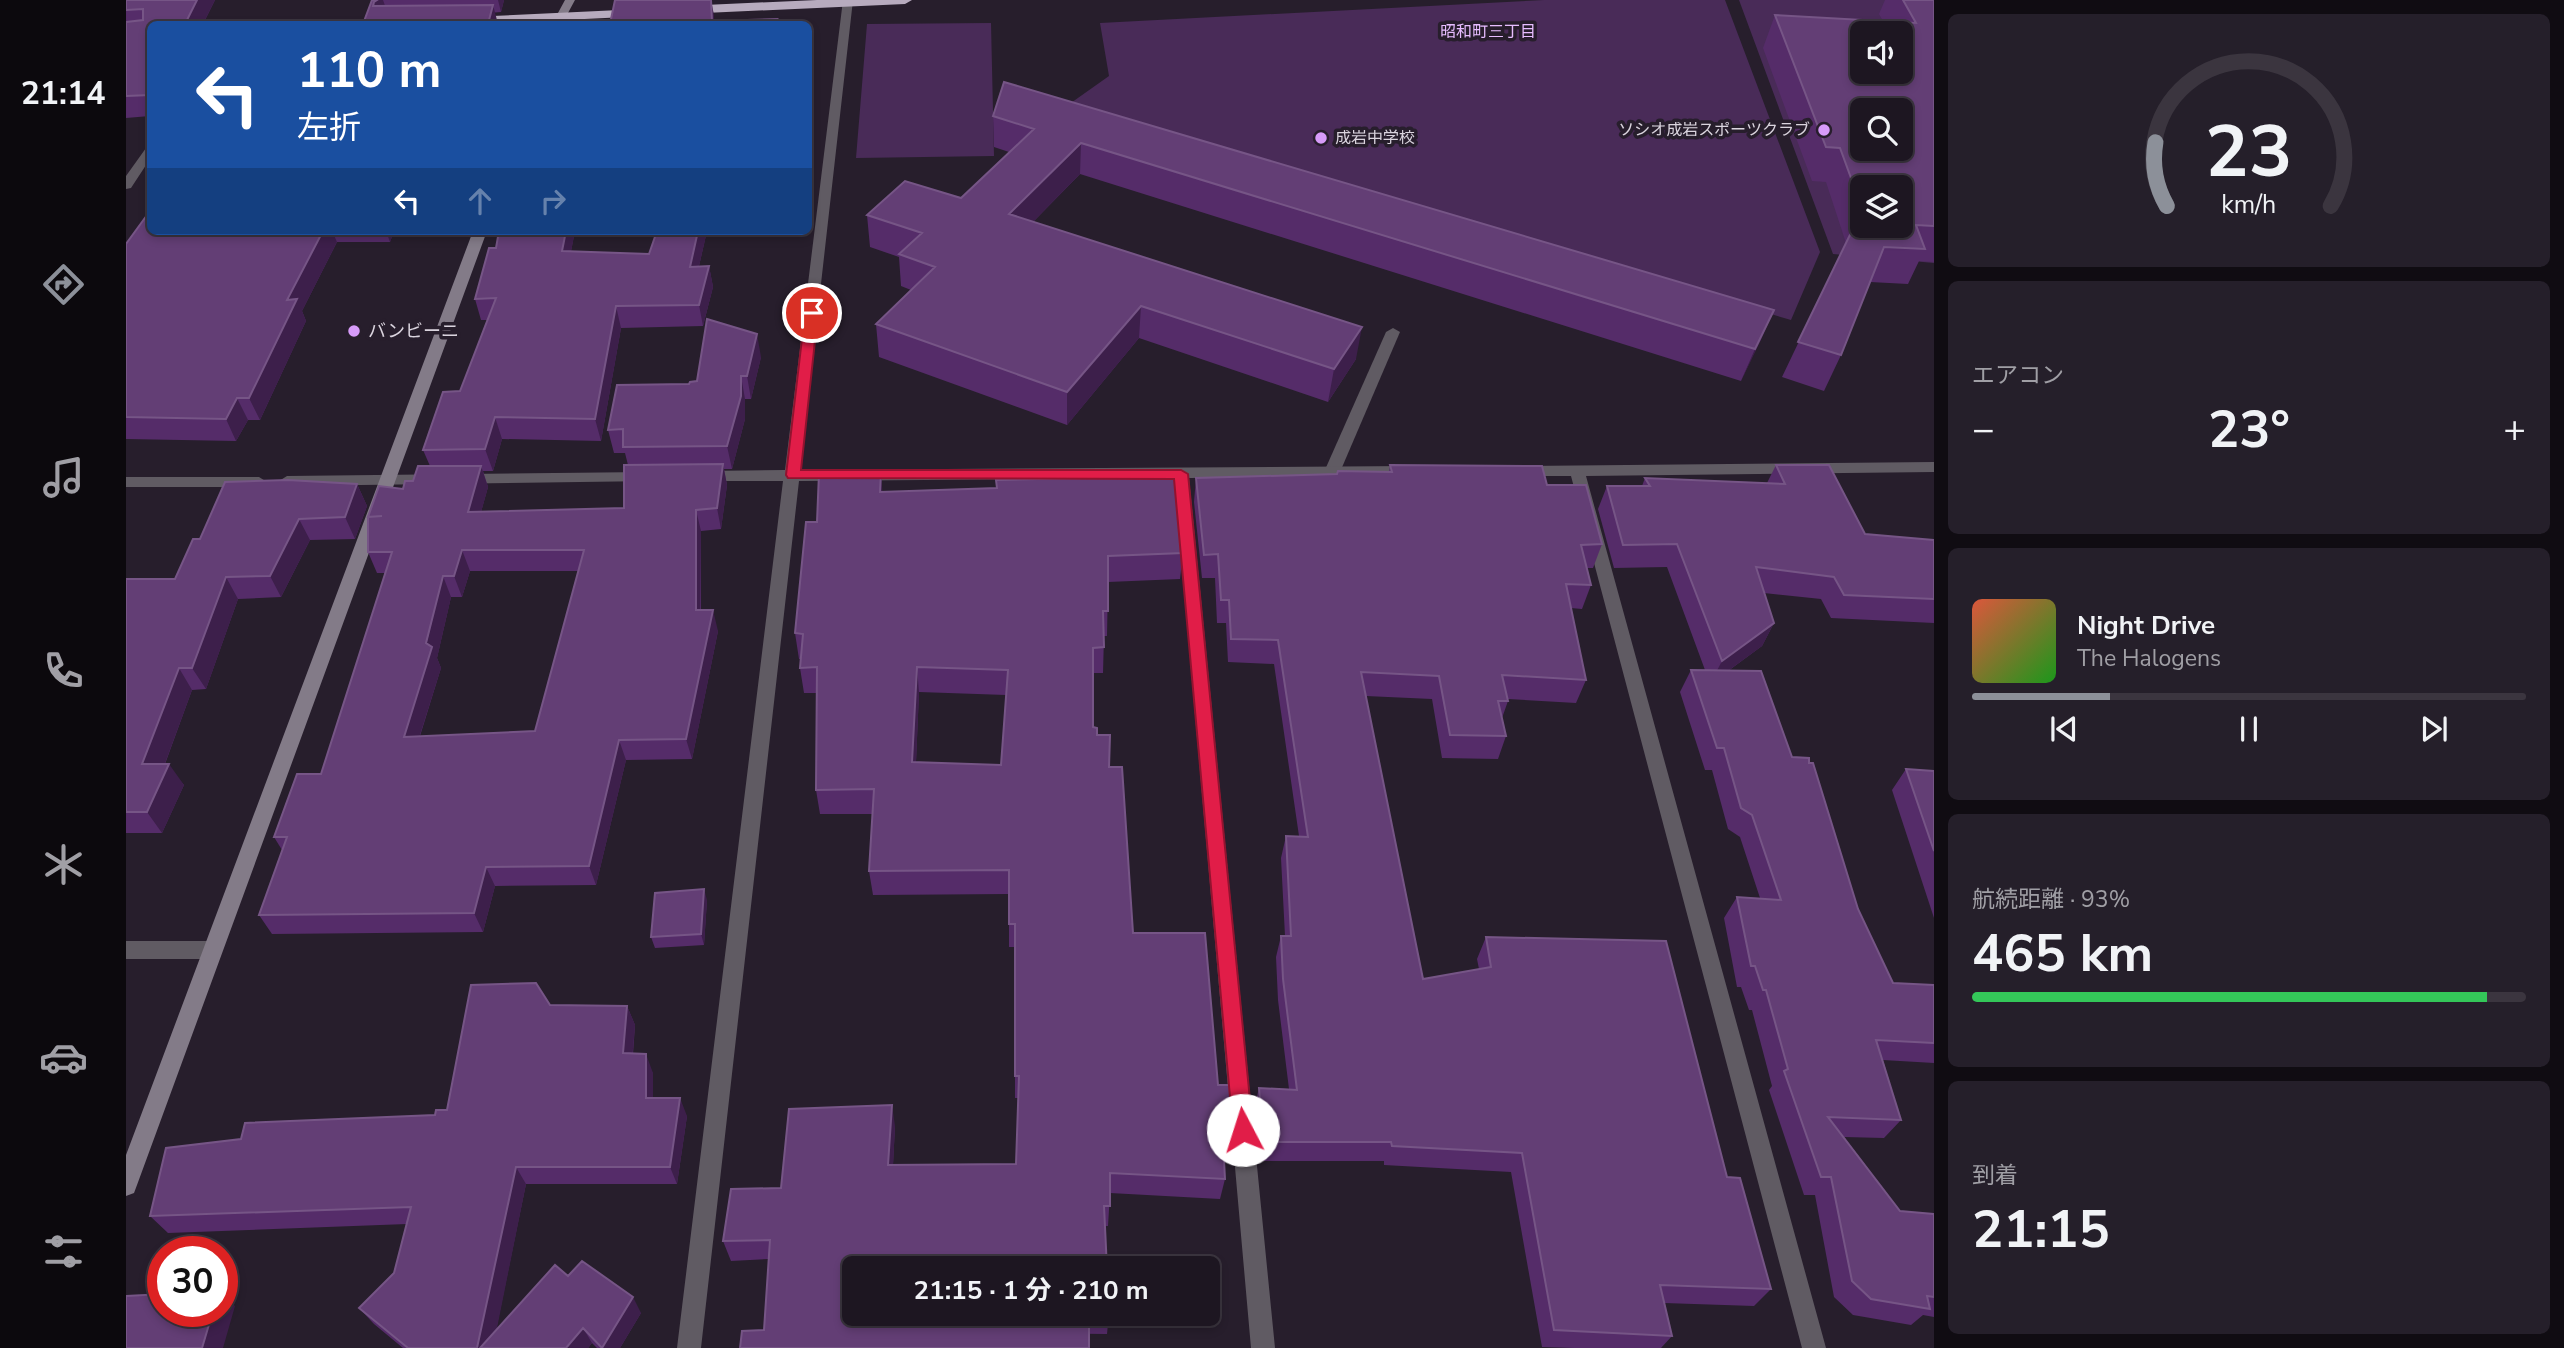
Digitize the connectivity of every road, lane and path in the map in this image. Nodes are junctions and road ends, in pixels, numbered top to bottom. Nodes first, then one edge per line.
1 (570, 0) edge
2 (905, 0) edge
3 (848, 1) edge
4 (559, 20) edge
5 (507, 21) edge
6 (147, 155) edge
7 (126, 185) edge
8 (479, 235) edge
9 (1393, 332) dead end
10 (1934, 467) edge
11 (1577, 470) junction
12 (1427, 471) edge
13 (1509, 471) edge
14 (1332, 472) junction
15 (1181, 474) junction
16 (793, 475) junction
17 (388, 481) junction
18 (126, 482) edge
19 (126, 950) edge
20 (211, 950) junction
21 (126, 1185) edge
22 (689, 1348) edge
23 (1264, 1348) edge
24 (1814, 1348) edge

1 - 4 street
2 - 3 highway
3 - 4 highway
3 - 16 street
4 - 5 highway
6 - 7 street
8 - 17 street
9 - 14 street
10 - 11 street
11 - 13 street
11 - 24 street
12 - 14 street
14 - 15 street
15 - 16 street
15 - 23 street
16 - 17 street
16 - 22 street
17 - 18 street
17 - 20 street
19 - 20 street
20 - 21 street

